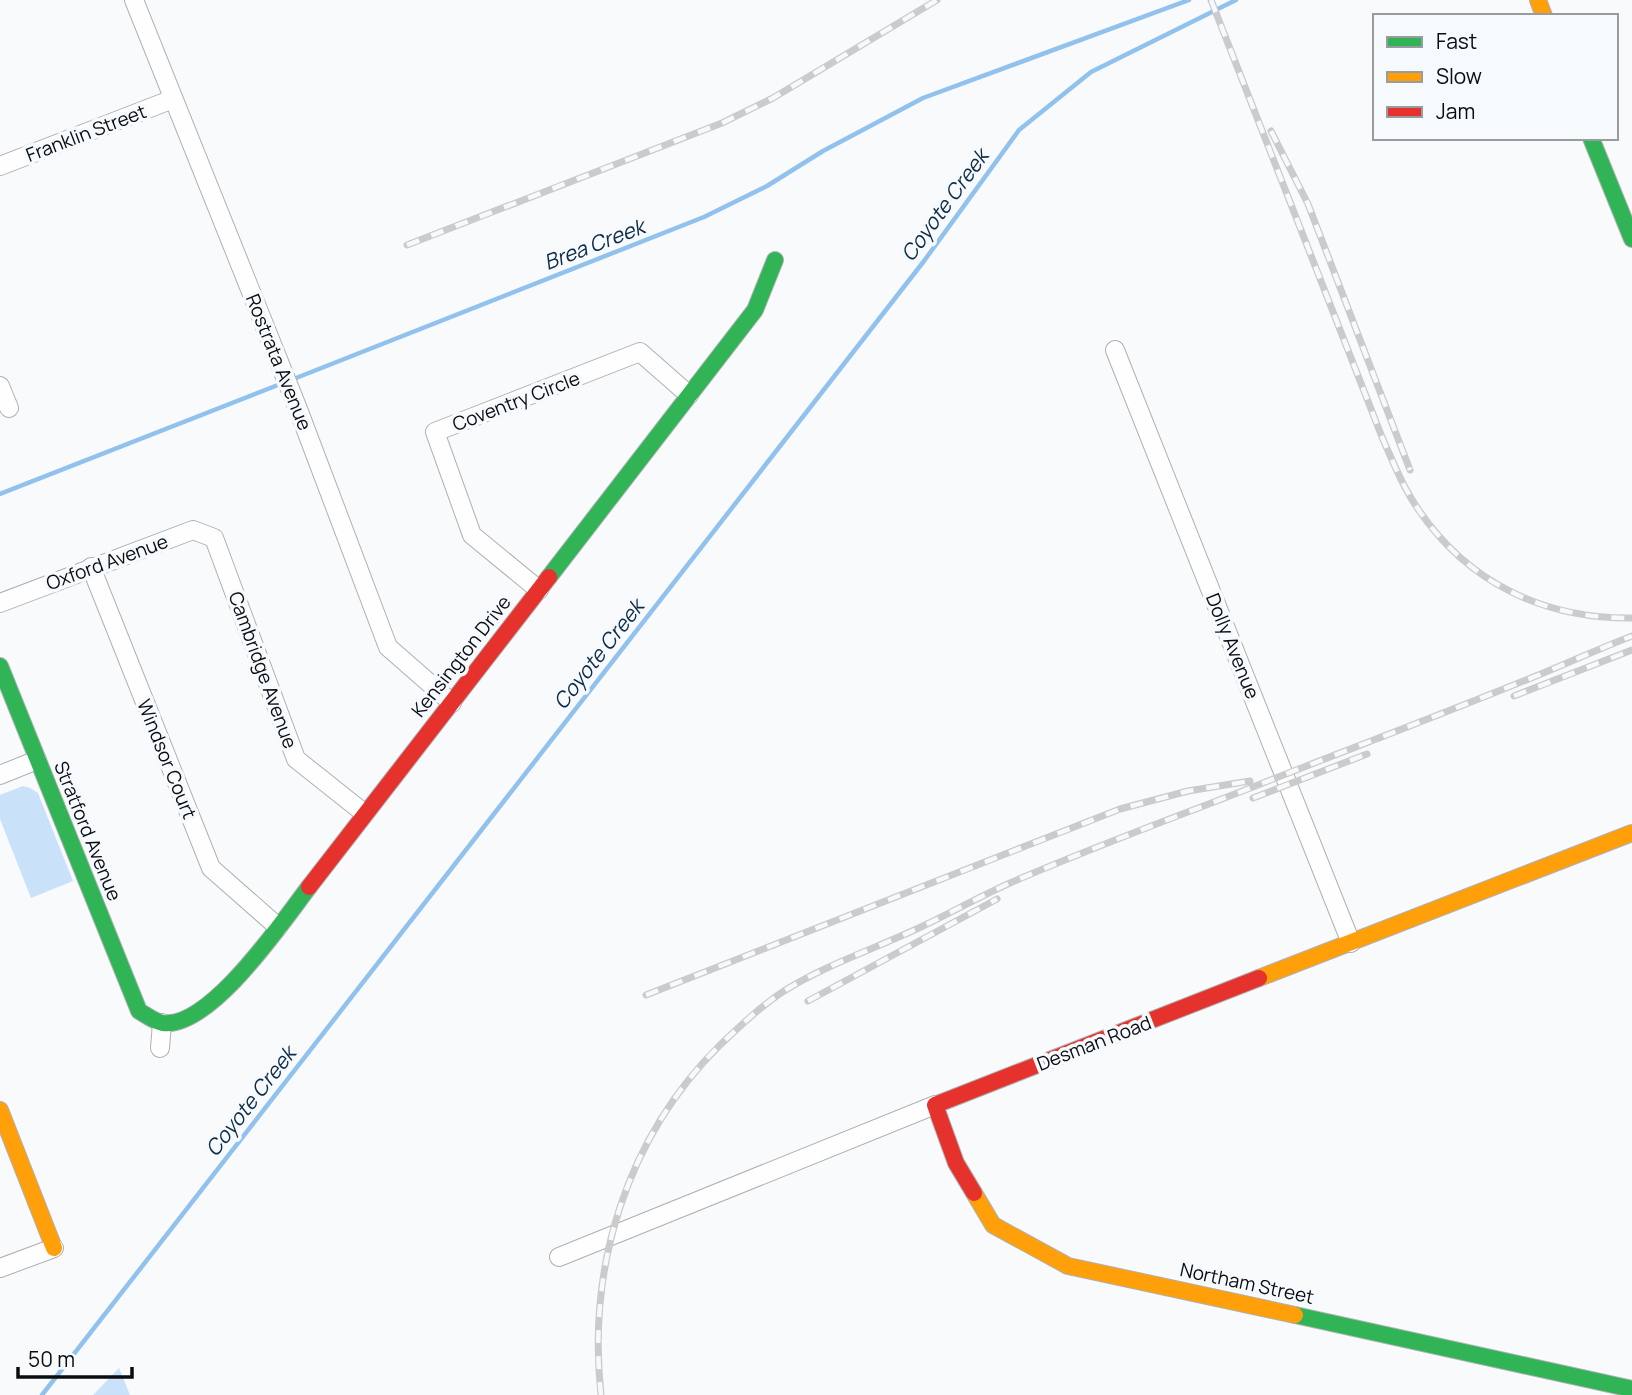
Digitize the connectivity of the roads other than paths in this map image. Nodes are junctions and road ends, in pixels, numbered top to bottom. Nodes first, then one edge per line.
1 (134, 0) edge
2 (173, 99) junction
3 (1592, 140) edge
4 (0, 166) edge
5 (1632, 239) edge
6 (775, 260) dead end
7 (1115, 351) dead end
8 (0, 386) edge
9 (689, 395) junction
10 (9, 408) dead end
11 (214, 538) joint
12 (91, 567) junction
13 (539, 590) junction
14 (0, 603) edge
15 (0, 666) edge
16 (452, 703) junction
17 (37, 760) junction
18 (0, 775) edge
19 (364, 813) junction
20 (1632, 833) edge
21 (278, 927) junction
22 (1351, 943) junction
23 (162, 1023) junction
24 (160, 1048) dead end
25 (935, 1105) junction
26 (0, 1110) edge
27 (54, 1248) joint
28 (559, 1257) dead end
29 (0, 1268) edge
30 (1632, 1389) edge

1 - 2 street, Rostrata Avenue
2 - 4 street, Franklin Street
2 - 16 street, Rostrata Avenue
3 - 5 street
6 - 9 street, Kensington Drive
7 - 22 street, Dolly Avenue
8 - 10 street
9 - 13 street, Kensington Drive
9 - 13 street, Coventry Circle
11 - 12 street, Oxford Avenue
11 - 19 street, Cambridge Avenue
12 - 14 street, Oxford Avenue
12 - 21 street, Windsor Court
13 - 16 street, Kensington Drive
15 - 17 street, Stratford Avenue
16 - 19 street, Kensington Drive
17 - 18 street
17 - 23 street, Stratford Avenue
19 - 21 street, Kensington Drive
20 - 22 street, Desman Road
21 - 23 street, Kensington Drive
22 - 25 street, Desman Road
23 - 24 street
25 - 28 street, Desman Road
25 - 30 street, Northam Street
26 - 27 street
27 - 29 street

